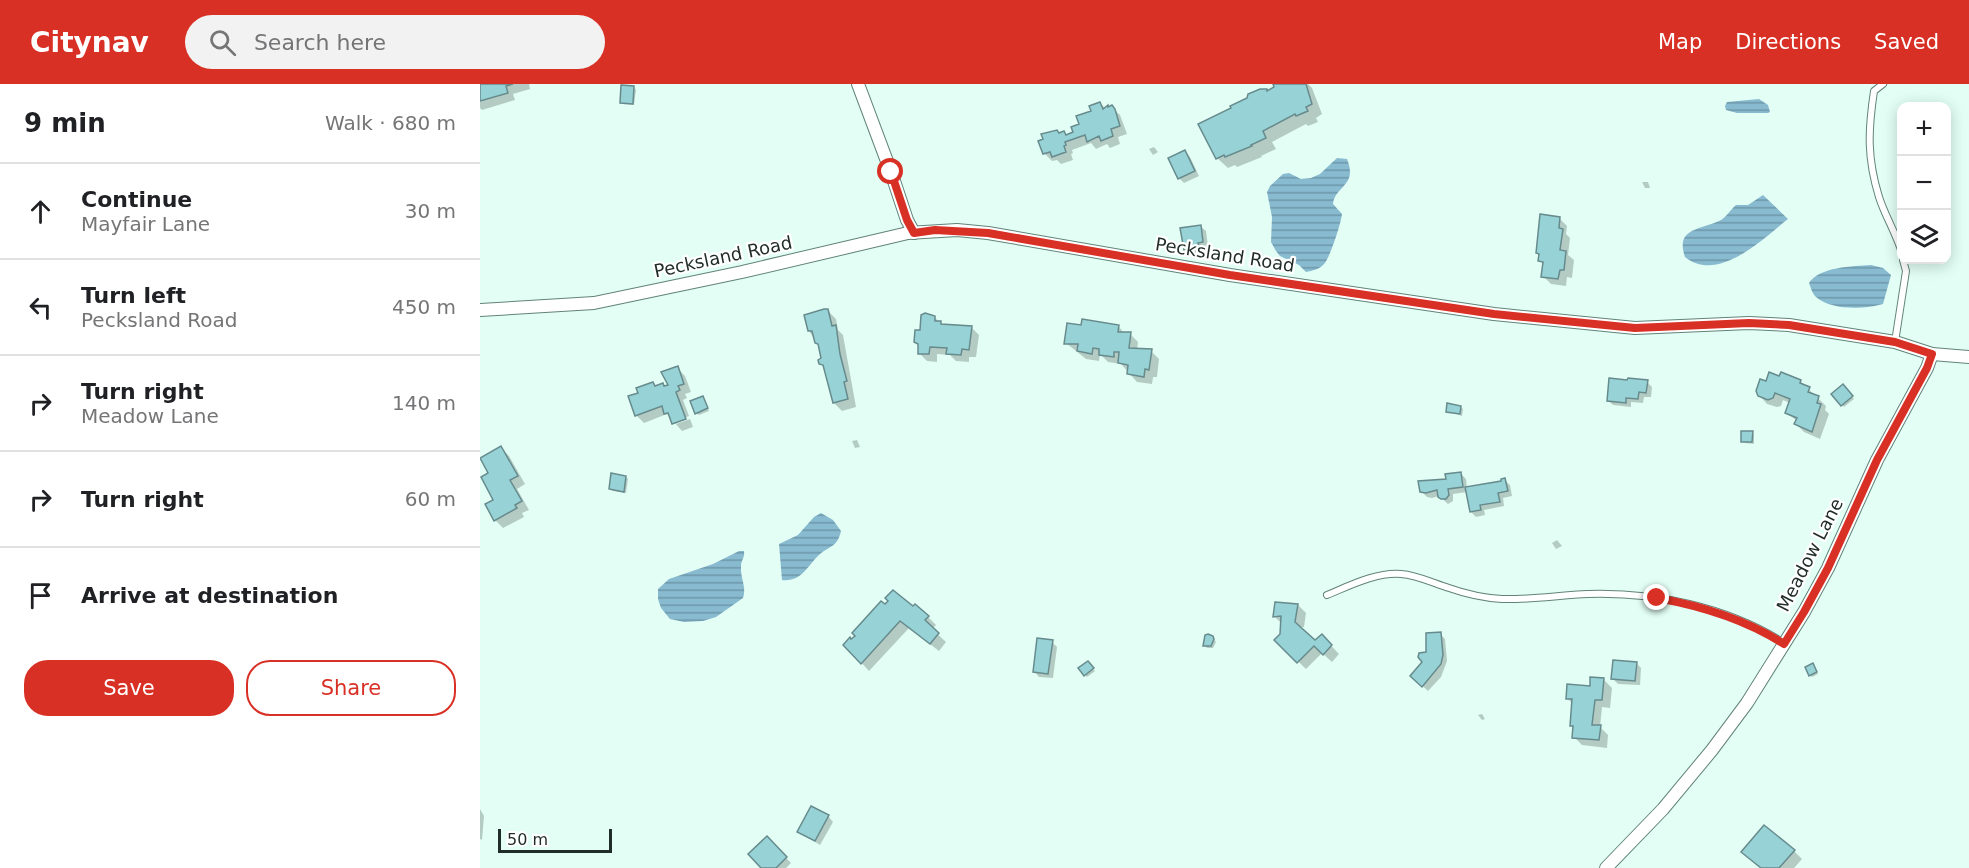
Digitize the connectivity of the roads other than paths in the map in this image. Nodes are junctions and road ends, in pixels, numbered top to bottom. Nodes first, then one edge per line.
1 (858, 84) edge
2 (1869, 84) edge
3 (1883, 84) edge
4 (1874, 91) junction
5 (914, 233) junction
6 (1897, 235) edge
7 (1904, 264) edge
8 (480, 310) edge
9 (1895, 342) junction
10 (1932, 354) junction
11 (1969, 357) edge
12 (1327, 595) dead end
13 (1784, 644) junction
14 (1606, 868) edge

1 - 5 street
2 - 4 lane
3 - 4 lane
4 - 6 lane
5 - 8 street, Pecksland Road
5 - 9 street, Pecksland Road
7 - 9 lane
9 - 10 street, Pecksland Road
10 - 11 street, Pecksland Road
10 - 13 street, Meadow Lane
12 - 13 lane
13 - 14 street, Meadow Lane

